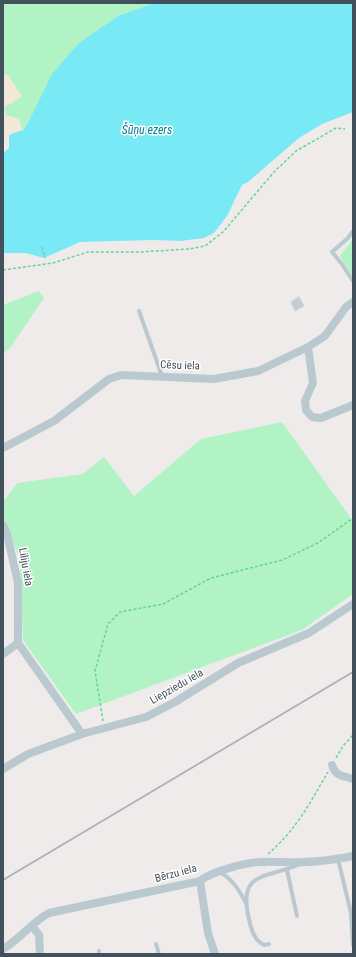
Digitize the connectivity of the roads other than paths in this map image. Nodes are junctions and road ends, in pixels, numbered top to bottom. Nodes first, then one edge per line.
1 (353, 231) edge
2 (353, 281) edge
3 (353, 302) edge
4 (139, 311) dead end
5 (308, 347) junction
6 (162, 377) junction
7 (353, 405) edge
8 (3, 448) edge
9 (3, 525) edge
10 (353, 604) edge
11 (18, 643) junction
12 (3, 654) edge
13 (82, 734) junction
14 (332, 765) road end
15 (3, 769) edge
16 (353, 779) edge
17 (353, 856) edge
18 (338, 859) junction
19 (304, 862) junction
20 (287, 870) junction
21 (219, 872) junction
22 (200, 881) junction
23 (246, 904) junction
24 (297, 916) dead end
25 (32, 926) junction
26 (156, 944) dead end
27 (269, 944) dead end
28 (352, 945) edge
29 (3, 949) edge
30 (40, 954) edge
31 (159, 954) edge
32 (215, 954) edge

1 - 2 lane
3 - 5 street, Cēsu iela
4 - 6 lane
5 - 6 street, Cēsu iela
5 - 7 street
6 - 8 street, Cēsu iela
9 - 11 street, Liliju iela
10 - 13 street, Liepziedu iela
11 - 12 street
11 - 13 street
13 - 15 street, Liepziedu iela
14 - 16 street
17 - 18 street, Bērzu iela
18 - 19 street, Bērzu iela
18 - 28 lane
19 - 20 lane
19 - 21 street, Bērzu iela
20 - 23 lane
20 - 24 lane
21 - 22 street, Bērzu iela
21 - 23 lane
22 - 25 street, Bērzu iela
22 - 32 street
23 - 27 lane
25 - 29 street, Bērzu iela
25 - 30 street
26 - 31 lane

